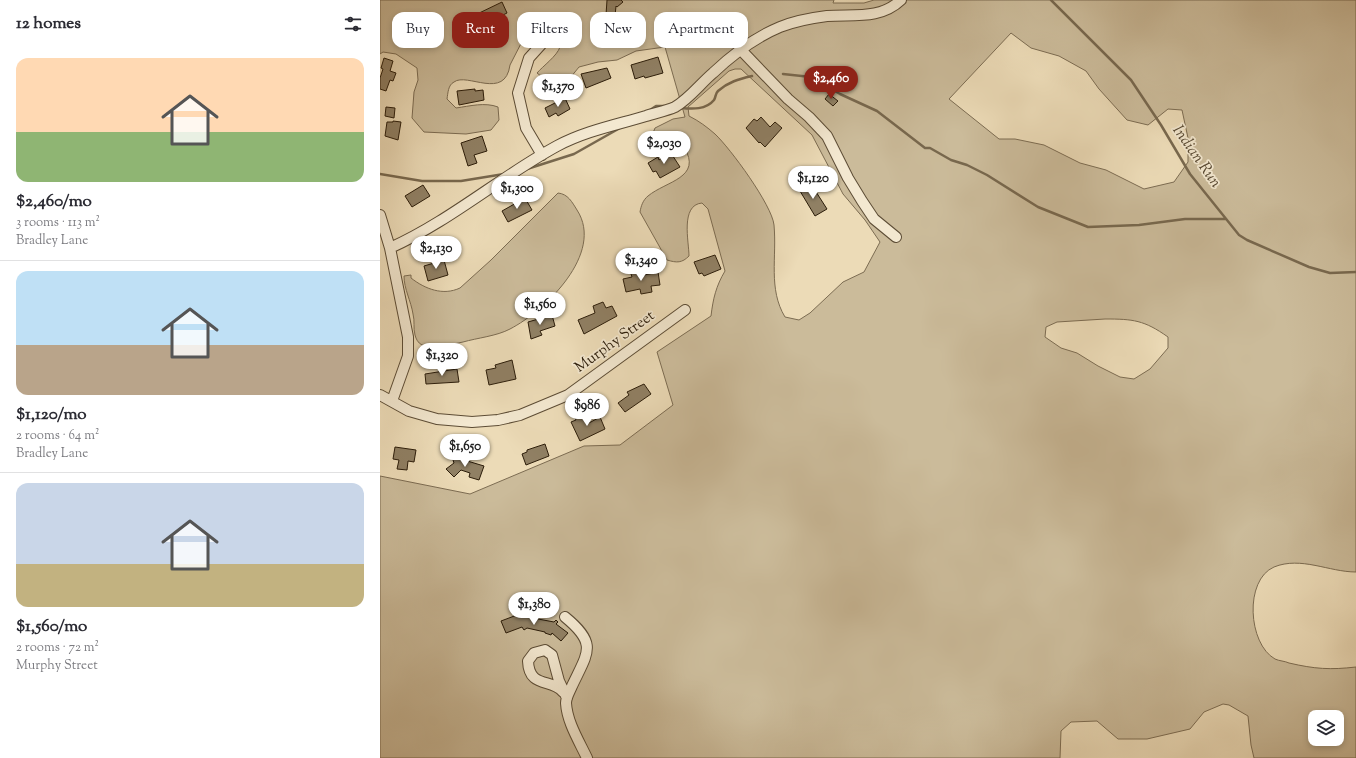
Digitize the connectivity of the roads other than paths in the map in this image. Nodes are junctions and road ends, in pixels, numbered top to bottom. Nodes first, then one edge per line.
1 (901, 0) edge
2 (538, 48) edge
3 (741, 50) junction
4 (542, 156) junction
5 (380, 215) edge
6 (896, 237) dead end
7 (390, 248) junction
8 (685, 310) dead end
9 (380, 395) edge
10 (392, 401) junction
11 (565, 617) dead end
12 (587, 758) edge

1 - 3 street
2 - 4 street
3 - 4 street
3 - 6 street
4 - 7 street
5 - 7 street
7 - 10 street
8 - 10 street, Murphy Street
9 - 10 street, Murphy Street
11 - 12 street

